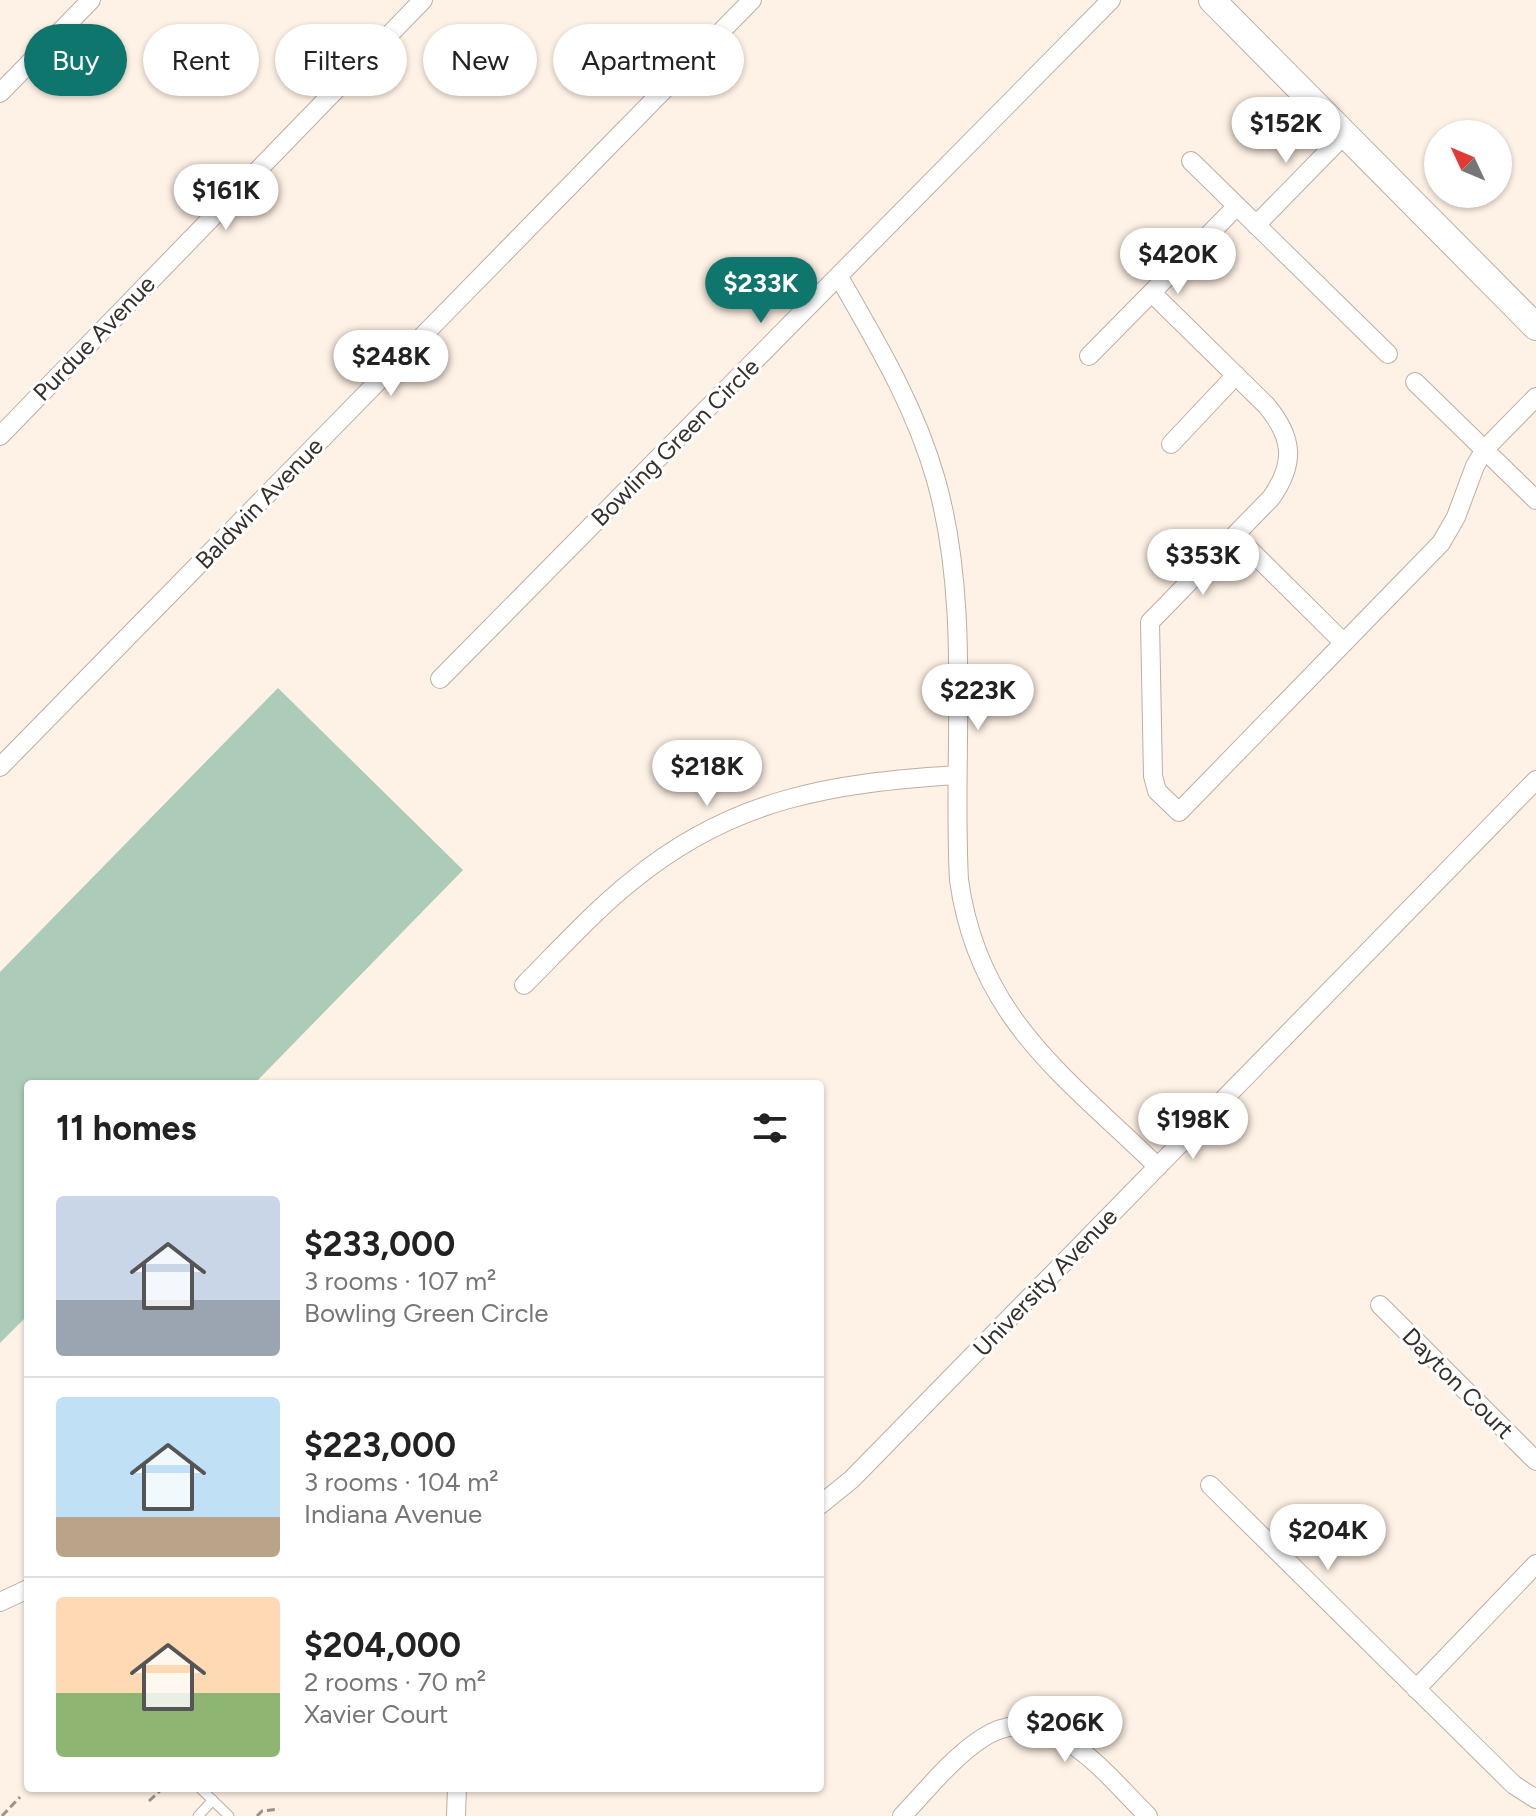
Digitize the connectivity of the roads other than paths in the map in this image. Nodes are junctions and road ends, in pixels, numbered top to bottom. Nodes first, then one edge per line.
1 (91, 0) edge
2 (423, 0) edge
3 (752, 0) edge
4 (1111, 0) edge
5 (1212, 0) edge
6 (0, 93) edge
7 (1345, 134) junction
8 (1191, 161) dead end
9 (1237, 206) junction
10 (1256, 225) junction
11 (839, 277) junction
12 (1152, 293) junction
13 (1536, 327) edge
14 (1388, 354) dead end
15 (1089, 356) dead end
16 (1236, 375) junction
17 (1415, 382) dead end
18 (1536, 397) edge
19 (0, 436) edge
20 (1171, 444) dead end
21 (1485, 449) junction
22 (1536, 500) edge
23 (1235, 535) junction
24 (1344, 643) junction
25 (440, 679) dead end
26 (0, 767) edge
27 (957, 775) junction
28 (1536, 780) edge
29 (524, 985) dead end
30 (1158, 1167) junction
31 (1380, 1305) dead end
32 (1536, 1461) edge
33 (1210, 1485) dead end
34 (824, 1502) edge
35 (1536, 1564) edge
36 (24, 1591) edge
37 (0, 1602) edge
38 (1416, 1689) junction
39 (204, 1792) edge
40 (457, 1792) edge
41 (1536, 1799) edge
42 (213, 1800) junction
43 (198, 1816) edge
44 (229, 1816) edge
45 (456, 1816) edge
46 (902, 1816) edge
47 (1148, 1816) edge

1 - 6 street
2 - 19 street, Purdue Avenue
3 - 26 street, Baldwin Avenue
4 - 11 street, Bowling Green Circle
5 - 7 street
7 - 10 street
7 - 13 street
8 - 9 street
9 - 10 street
9 - 12 street
10 - 14 street
11 - 25 street, Bowling Green Circle
11 - 27 street
12 - 15 street
12 - 16 street
16 - 20 street
16 - 23 street
17 - 21 street
18 - 21 street
21 - 22 street
21 - 24 street
23 - 24 street
23 - 24 street
27 - 29 street
27 - 30 street
28 - 30 street, University Avenue
30 - 34 street, University Avenue
31 - 32 street, Dayton Court
33 - 38 street
35 - 38 street
36 - 37 street
38 - 41 street
39 - 42 lane
40 - 45 street
42 - 43 lane
42 - 44 lane
46 - 47 street

